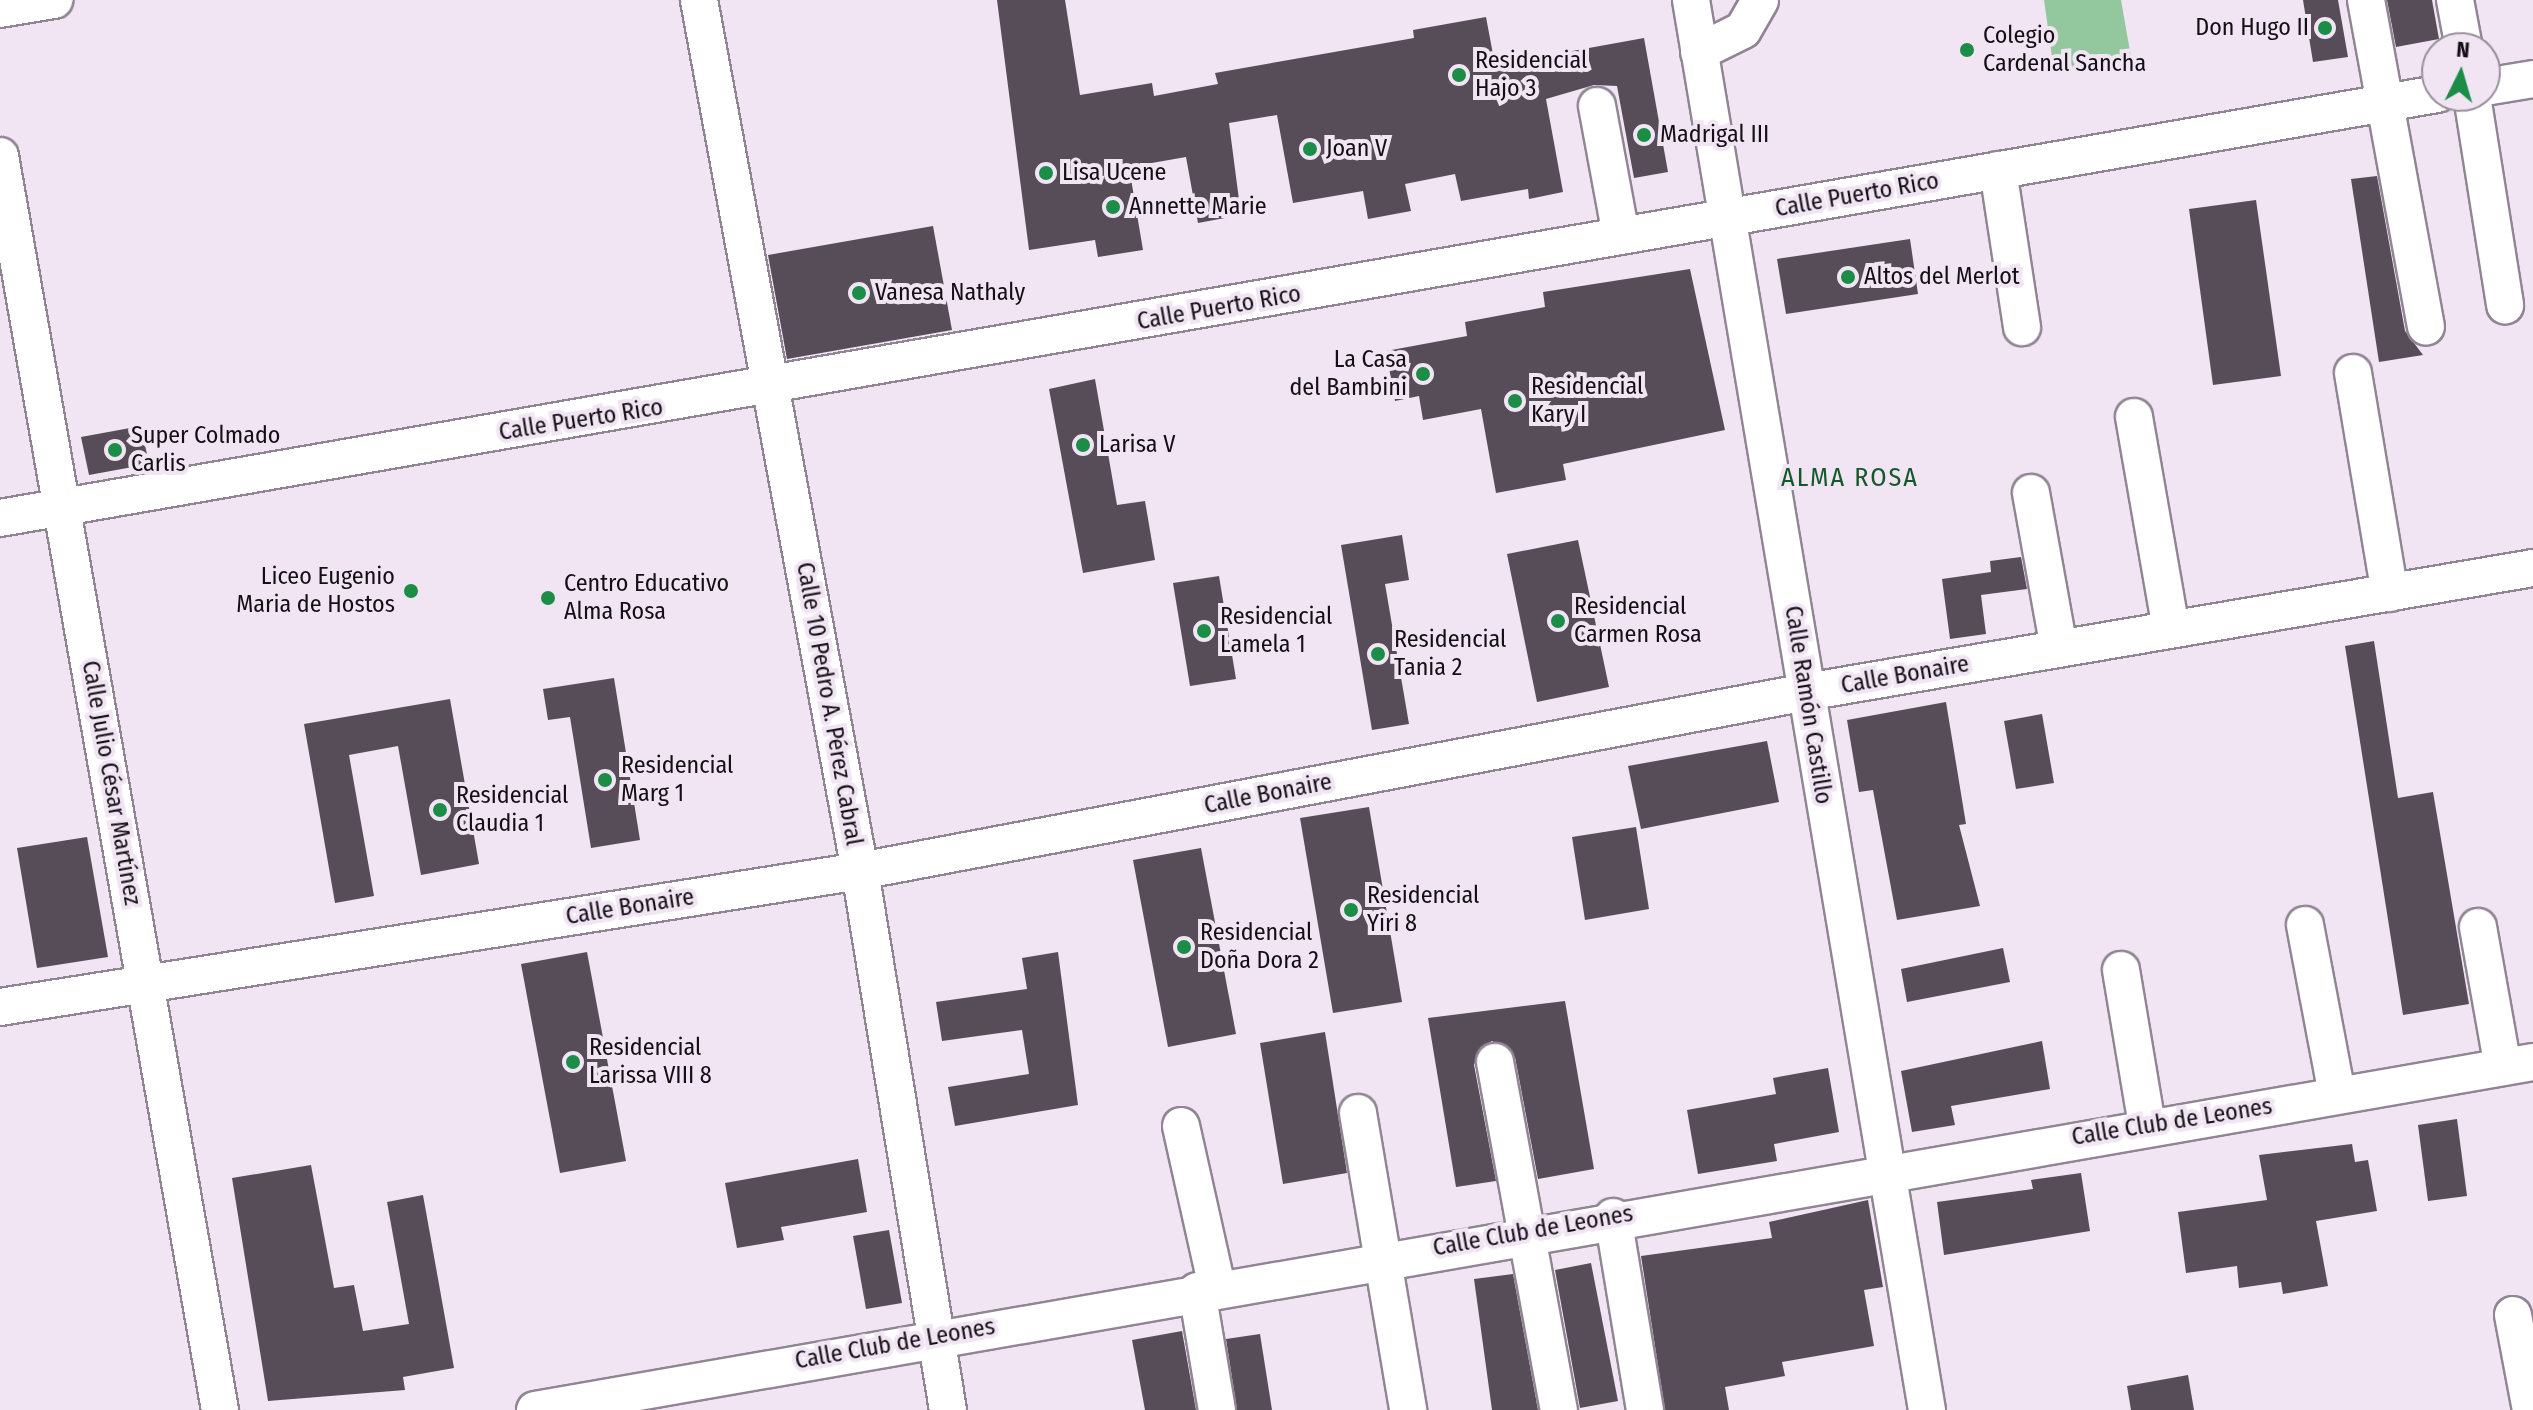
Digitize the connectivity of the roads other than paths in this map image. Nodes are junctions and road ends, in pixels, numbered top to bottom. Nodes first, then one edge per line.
1 (54, 0) edge
2 (699, 0) edge
3 (1691, 0) edge
4 (1760, 0) edge
5 (2366, 0) edge
6 (2455, 0) edge
7 (0, 9) edge
8 (2461, 32) edge
9 (1699, 52) junction
10 (2533, 79) edge
11 (2501, 84) edge
12 (2421, 96) edge
13 (2383, 101) junction
14 (1597, 106) dead end
15 (2475, 112) edge
16 (0, 156) edge
17 (1998, 170) junction
18 (1725, 218) junction
19 (1621, 236) junction
20 (2505, 305) dead end
21 (2022, 327) dead end
22 (2426, 327) dead end
23 (2353, 373) dead end
24 (771, 388) junction
25 (2134, 417) dead end
26 (2031, 493) dead end
27 (62, 506) junction
28 (0, 518) edge
29 (2533, 568) edge
30 (2390, 593) junction
31 (2171, 628) junction
32 (2059, 648) junction
33 (1806, 692) junction
34 (860, 871) junction
35 (2305, 925) dead end
36 (2478, 927) dead end
37 (2121, 970) dead end
38 (147, 983) junction
39 (0, 1007) edge
40 (1495, 1062) dead end
41 (2518, 1065) edge
42 (2337, 1095) junction
43 (1358, 1113) dead end
44 (1181, 1126) dead end
45 (2147, 1126) junction
46 (1885, 1169) junction
47 (1613, 1217) junction
48 (1530, 1232) junction
49 (1382, 1258) junction
50 (1207, 1289) junction
51 (2513, 1315) dead end
52 (935, 1337) junction
53 (220, 1410) edge
54 (535, 1410) edge
55 (948, 1410) edge
56 (1217, 1410) edge
57 (1408, 1410) edge
58 (1559, 1410) edge
59 (1645, 1410) edge
60 (1927, 1410) edge
61 (2531, 1410) edge

1 - 7 street
2 - 24 street, Calle 10 Pedro A. Pérez Cabral
3 - 9 street, Calle Ramón Castillo
4 - 9 street
5 - 13 street
6 - 8 street
9 - 18 street, Calle Ramón Castillo
10 - 11 street
12 - 13 street, Calle Puerto Rico
13 - 17 street, Calle Puerto Rico
13 - 22 street
14 - 19 street
15 - 20 street
16 - 27 street, Calle Julio César Martínez
17 - 18 street, Calle Puerto Rico
17 - 21 street
18 - 19 street, Calle Puerto Rico
18 - 33 street, Calle Ramón Castillo
19 - 24 street, Calle Puerto Rico
23 - 30 street
24 - 27 street, Calle Puerto Rico
24 - 34 street, Calle 10 Pedro A. Pérez Cabral
25 - 31 street
26 - 32 street
27 - 28 street, Calle Puerto Rico
27 - 38 street, Calle Julio César Martínez
29 - 30 street, Calle Bonaire
30 - 31 street, Calle Bonaire
31 - 32 street, Calle Bonaire
32 - 33 street, Calle Bonaire
33 - 34 street, Calle Bonaire
33 - 46 street, Calle Ramón Castillo
34 - 38 street, Calle Bonaire
34 - 52 street, Calle 10 Pedro A. Pérez Cabral
35 - 42 street
36 - 41 street
37 - 45 street
38 - 39 street, Calle Bonaire
38 - 53 street, Calle Julio César Martínez
40 - 48 street
41 - 42 street, Calle Club de Leones
42 - 45 street, Calle Club de Leones
43 - 49 street
44 - 50 street
45 - 46 street, Calle Club de Leones
46 - 47 street, Calle Club de Leones
46 - 60 street, Calle Ramón Castillo
47 - 48 street, Calle Club de Leones
47 - 59 street
48 - 49 street, Calle Club de Leones
48 - 58 street
49 - 50 street, Calle Club de Leones
49 - 57 street
50 - 52 street, Calle Club de Leones
50 - 56 street
51 - 61 street
52 - 54 street, Calle Club de Leones
52 - 55 street, Calle 10 Pedro A. Pérez Cabral

